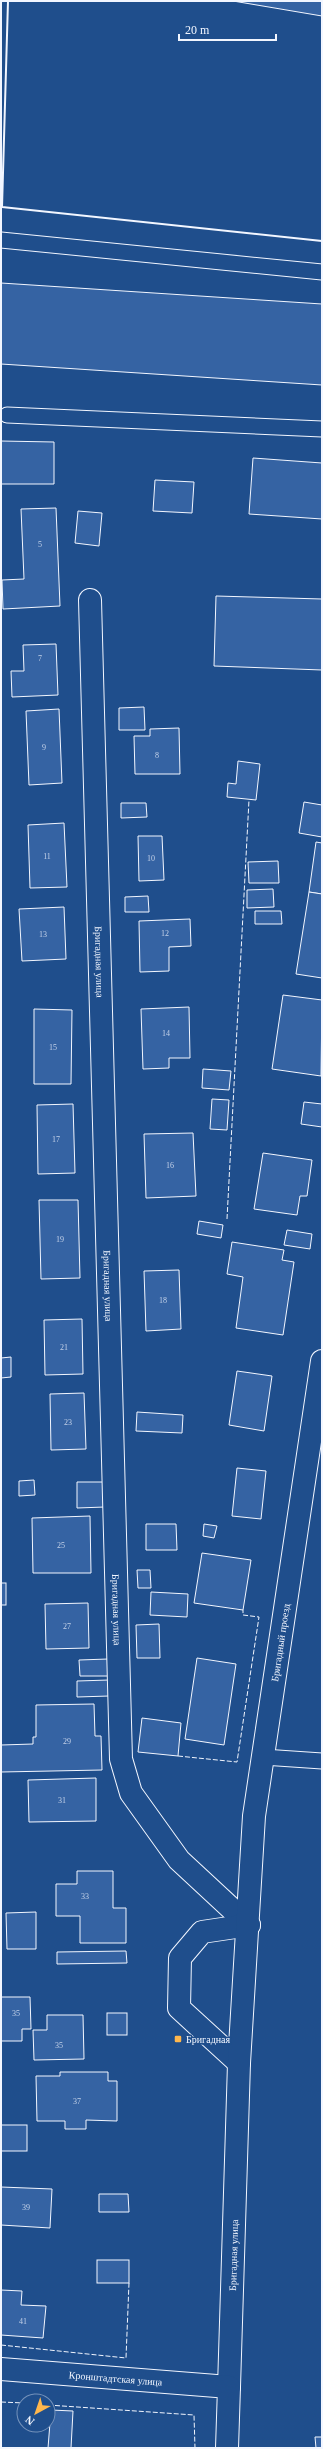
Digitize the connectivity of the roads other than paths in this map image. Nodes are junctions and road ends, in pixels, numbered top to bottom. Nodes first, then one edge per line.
1 (1, 240) edge
2 (322, 272) edge
3 (7, 415) dead end
4 (322, 429) edge
5 (90, 600) dead end
6 (322, 1361) edge
7 (263, 1757) junction
8 (322, 1761) edge
9 (249, 1925) junction
10 (240, 2063) junction
11 (1, 2369) edge
12 (229, 2387) junction
13 (226, 2448) edge

1 - 2 lane
3 - 4 lane
5 - 9 street, Бригадная улица
6 - 7 street, Бригадный проезд
7 - 8 lane
7 - 9 street, Бригадный проезд
9 - 10 street, Бригадная улица
9 - 10 street
10 - 12 street, Бригадная улица
11 - 12 street, Кронштадтская улица
12 - 13 street, Бригадная улица

